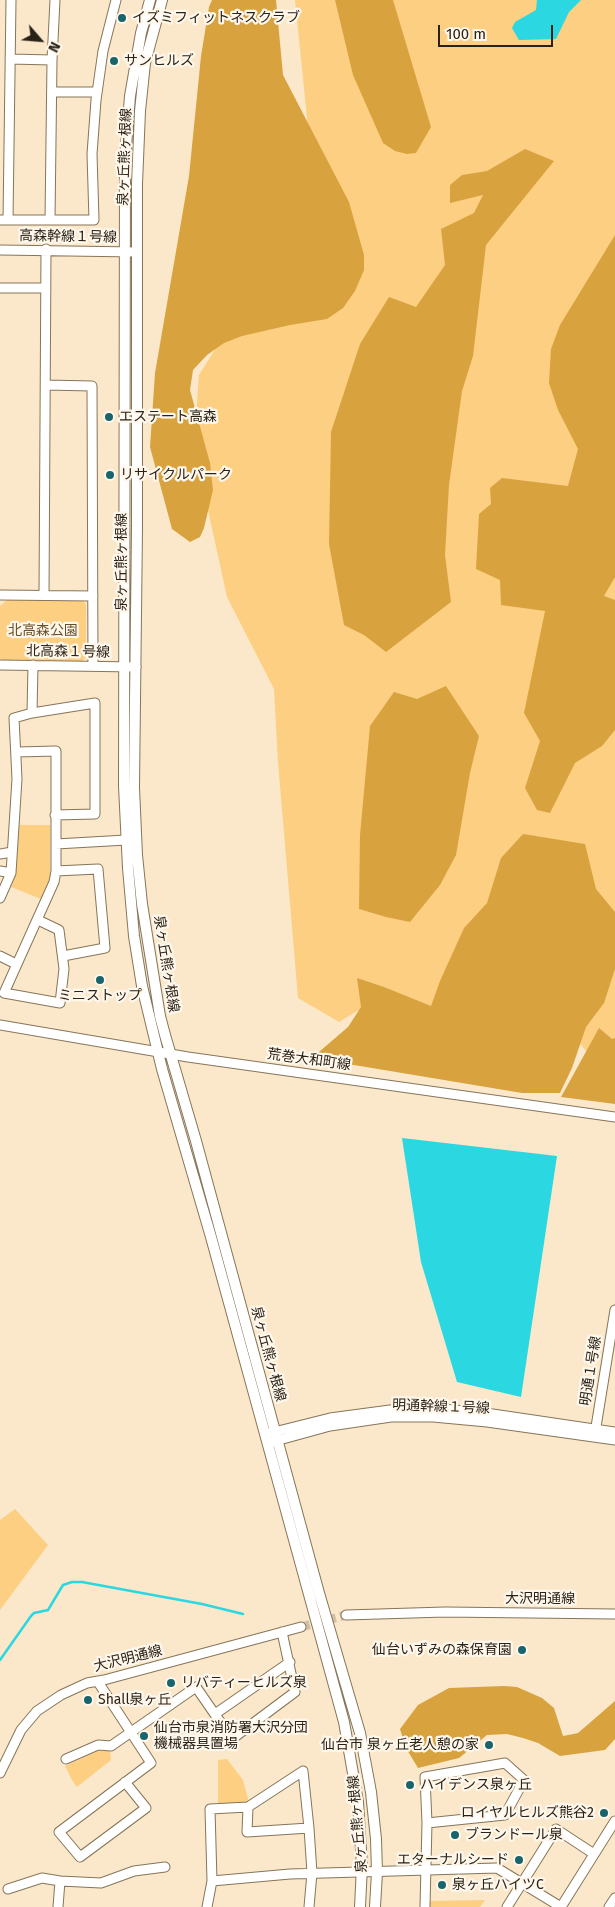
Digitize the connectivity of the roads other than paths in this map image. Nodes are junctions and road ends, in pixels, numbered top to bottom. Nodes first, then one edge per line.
1 (11, 0) edge
2 (55, 0) edge
3 (116, 0) edge
4 (150, 0) edge
5 (162, 0) edge
6 (10, 59) junction
7 (52, 60) junction
8 (52, 92) junction
9 (97, 92) junction
10 (5, 111) edge
11 (4, 220) edge
12 (50, 220) junction
13 (46, 249) junction
14 (0, 250) edge
15 (125, 252) junction
16 (136, 252) junction
17 (0, 288) edge
18 (46, 288) junction
19 (46, 385) junction
20 (0, 594) edge
21 (44, 595) junction
22 (93, 596) junction
23 (0, 665) edge
24 (32, 665) junction
25 (93, 666) junction
26 (124, 667) junction
27 (136, 667) junction
28 (32, 714) junction
29 (17, 752) junction
30 (55, 816) junction
31 (126, 840) junction
32 (56, 844) junction
33 (12, 852) junction
34 (0, 854) edge
35 (0, 871) edge
36 (56, 871) junction
37 (11, 873) junction
38 (0, 898) edge
39 (38, 920) junction
40 (0, 956) edge
41 (63, 956) junction
42 (16, 964) junction
43 (0, 1025) edge
44 (158, 1052) junction
45 (170, 1054) junction
46 (615, 1116) edge
47 (615, 1310) edge
48 (615, 1432) edge
49 (595, 1433) junction
50 (271, 1437) junction
51 (615, 1440) edge
52 (615, 1614) edge
53 (346, 1615) tunnel mouth
54 (301, 1627) tunnel mouth
55 (282, 1632) junction
56 (290, 1662) junction
57 (98, 1682) junction
58 (215, 1714) junction
59 (130, 1731) junction
60 (66, 1759) dead end
61 (0, 1774) edge
62 (125, 1782) junction
63 (248, 1807) junction
64 (615, 1821) edge
65 (427, 1823) junction
66 (309, 1828) junction
67 (594, 1854) junction
68 (165, 1867) dead end
69 (427, 1870) junction
70 (377, 1872) junction
71 (312, 1873) junction
72 (362, 1873) junction
73 (60, 1881) junction
74 (212, 1881) junction
75 (522, 1882) junction
76 (8, 1889) dead end
77 (615, 1898) edge
78 (58, 1907) edge
79 (208, 1907) edge
80 (309, 1907) edge
81 (360, 1907) edge
82 (375, 1907) edge
83 (425, 1907) edge
84 (507, 1907) edge
85 (561, 1907) edge
86 (609, 1907) edge

1 - 6 street
2 - 7 street
3 - 9 street
4 - 15 main road, 泉ヶ丘熊ヶ根線
5 - 16 main road, 泉ヶ丘熊ヶ根線
6 - 7 street
6 - 10 street
7 - 8 street
8 - 9 street
8 - 12 street
9 - 12 street
10 - 11 street
11 - 12 street
13 - 14 street, 高森幹線１号線
13 - 15 street, 高森幹線１号線
13 - 18 street
15 - 16 street, 高森幹線１号線
15 - 26 main road, 泉ヶ丘熊ヶ根線
16 - 27 main road, 泉ヶ丘熊ヶ根線
17 - 18 street
18 - 19 street
19 - 21 street
19 - 22 street
20 - 21 street
21 - 22 street
22 - 25 street
23 - 24 street, 北高森１号線
24 - 25 street, 北高森１号線
24 - 28 street
25 - 26 street, 北高森１号線
26 - 27 street, 北高森１号線
26 - 31 main road, 泉ヶ丘熊ヶ根線
27 - 45 main road, 泉ヶ丘熊ヶ根線
28 - 29 street
28 - 30 street
29 - 30 street
29 - 33 street
30 - 32 street
31 - 32 street
31 - 44 main road, 泉ヶ丘熊ヶ根線
32 - 36 street
33 - 34 street
33 - 37 street
35 - 37 street
36 - 39 street
36 - 41 street
37 - 38 street
39 - 41 street
39 - 42 street
40 - 42 street
41 - 42 street
43 - 44 street, 荒巻大和町線
44 - 45 street, 荒巻大和町線
44 - 50 main road, 泉ヶ丘熊ヶ根線
45 - 46 street, 荒巻大和町線
45 - 50 main road, 泉ヶ丘熊ヶ根線
47 - 49 street, 明通１号線
48 - 49 street
49 - 50 street
49 - 51 street
50 - 70 main road, 泉ヶ丘熊ヶ根線
50 - 72 main road, 泉ヶ丘熊ヶ根線
52 - 53 street, 大沢明通線
54 - 55 street, 大沢明通線
55 - 56 street
55 - 57 street, 大沢明通線
56 - 58 street
56 - 58 street
57 - 59 street
57 - 61 street, 大沢明通線
58 - 59 street
59 - 60 street
59 - 62 street
62 - 62 street
63 - 66 street
63 - 66 street
63 - 74 street
64 - 67 street
65 - 65 street
65 - 69 street
66 - 71 street
67 - 75 street
67 - 85 street
68 - 73 street
69 - 70 street
69 - 75 street
69 - 83 street
70 - 72 street
70 - 82 main road, 泉ヶ丘熊ヶ根線
71 - 72 street
71 - 74 street
71 - 80 street
72 - 81 main road, 泉ヶ丘熊ヶ根線
73 - 76 street
73 - 78 street
74 - 79 street
75 - 84 street
75 - 85 street
77 - 86 street

